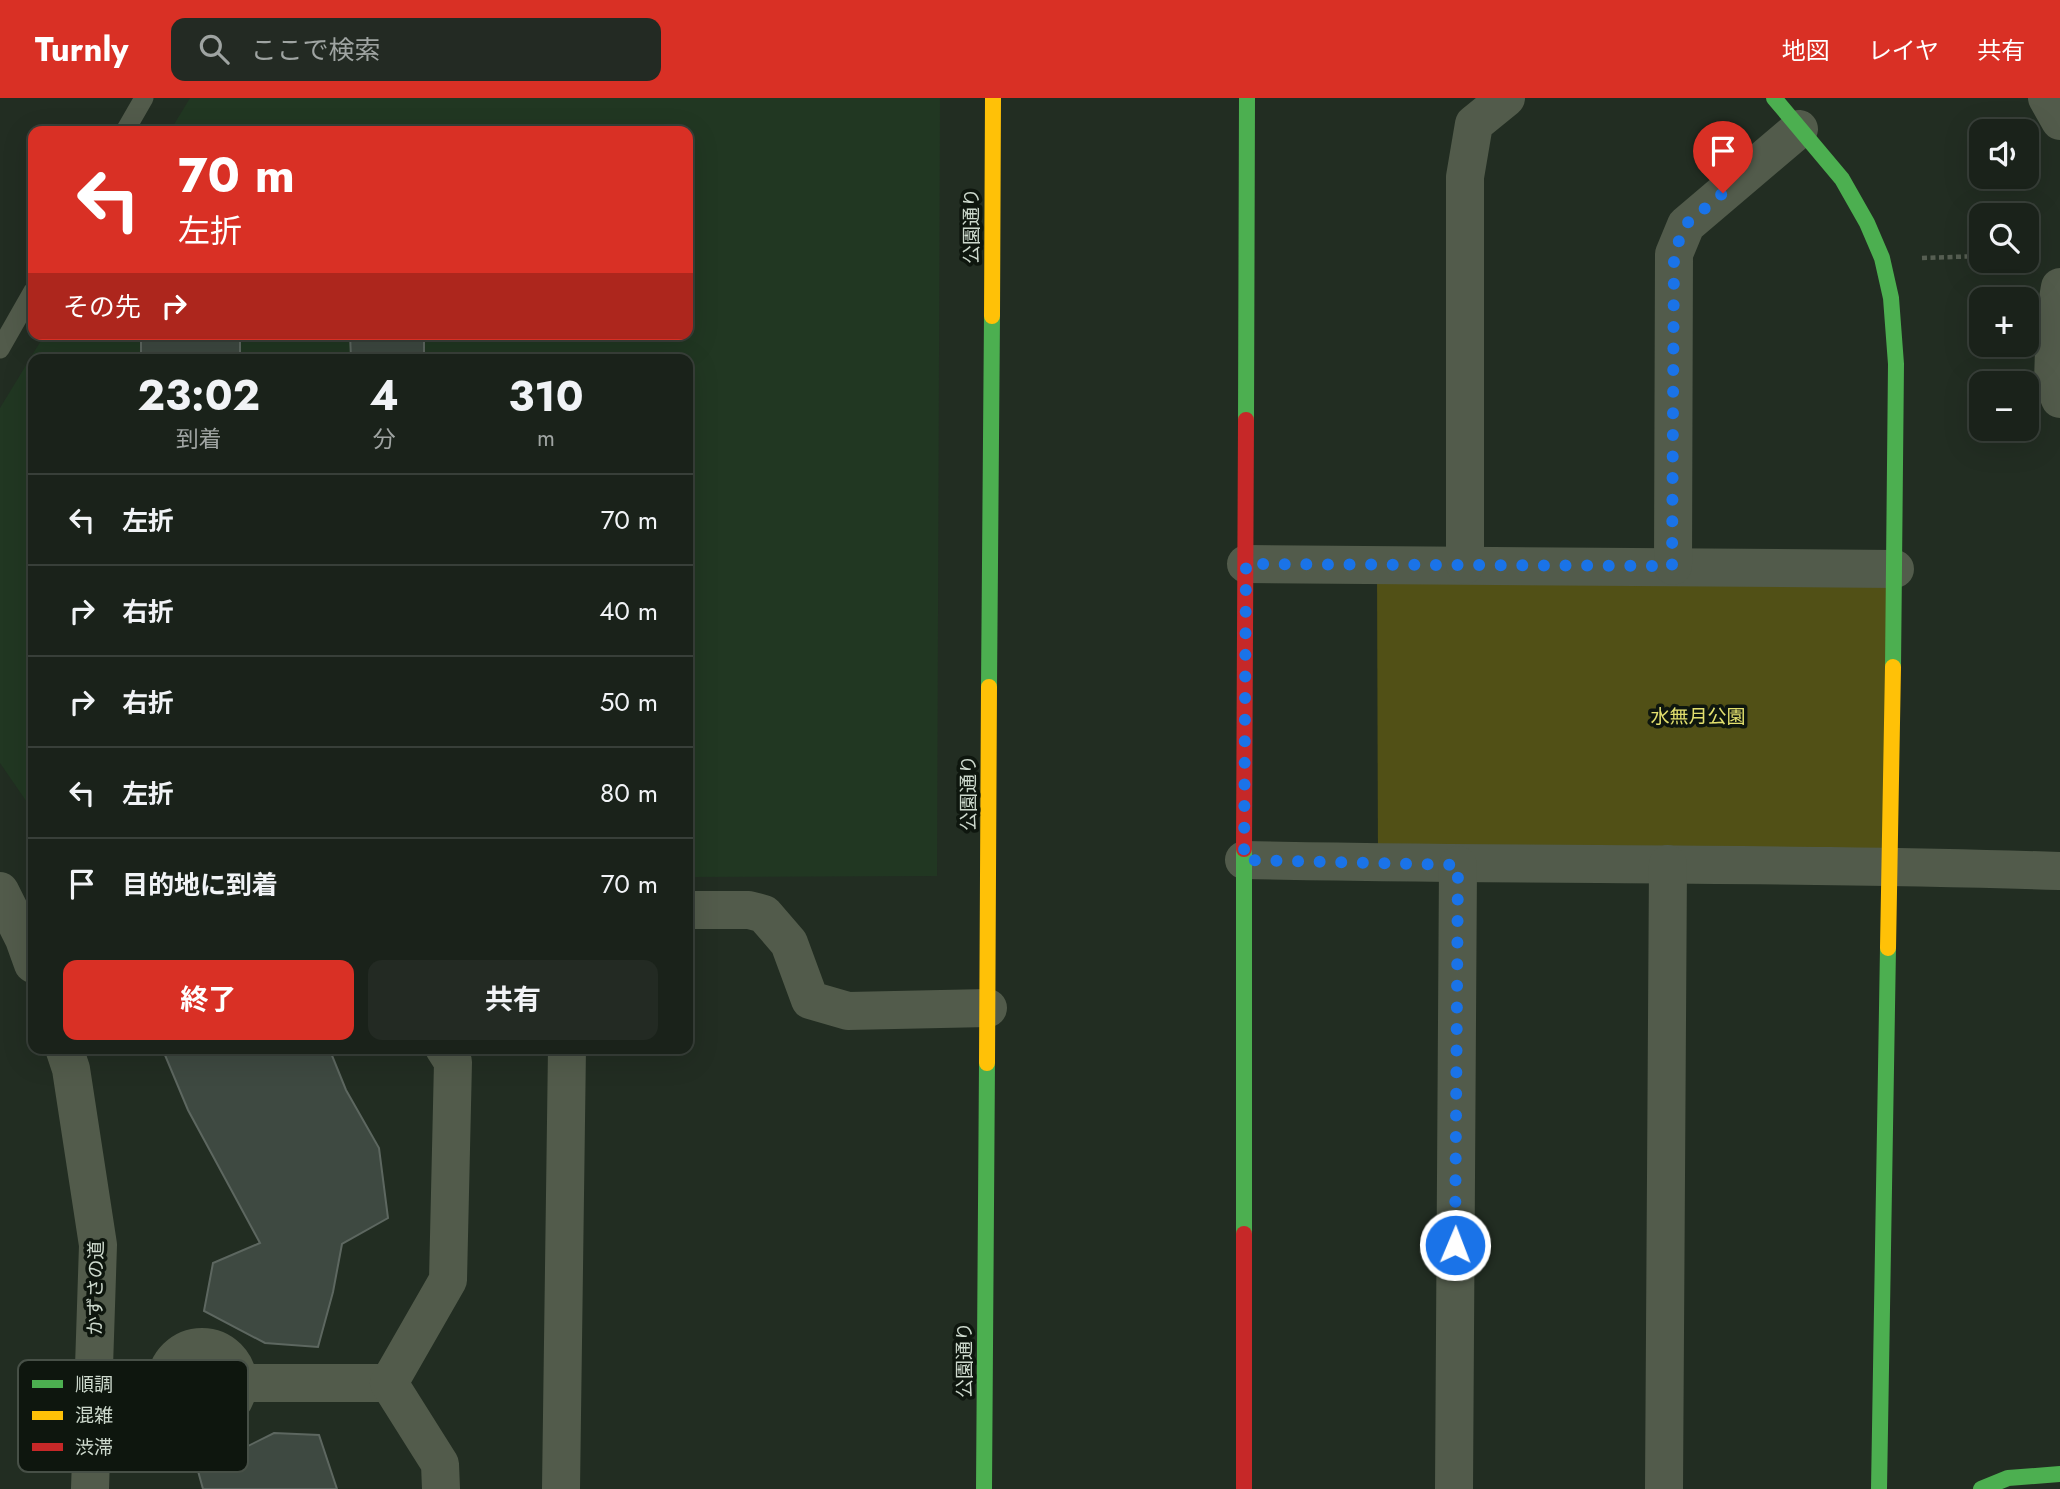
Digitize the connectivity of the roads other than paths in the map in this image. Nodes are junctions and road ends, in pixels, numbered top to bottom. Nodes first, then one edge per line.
1 (144, 98) edge
2 (993, 98) edge
3 (1247, 98) edge
4 (1506, 98) edge
5 (1774, 98) edge
6 (2047, 98) edge
7 (2060, 121) edge
8 (128, 126) edge
9 (1799, 129) junction
10 (2060, 287) edge
11 (28, 300) edge
12 (0, 348) edge
13 (2060, 399) edge
14 (1246, 564) junction
15 (1465, 565) junction
16 (1672, 566) junction
17 (1895, 569) junction
18 (1244, 860) junction
19 (1668, 864) junction
20 (1458, 865) junction
21 (1891, 866) junction
22 (2060, 871) edge
23 (0, 891) edge
24 (693, 910) edge
25 (28, 950) edge
26 (988, 1008) junction
27 (66, 1054) edge
28 (448, 1054) edge
29 (567, 1054) edge
30 (94, 1360) edge
31 (248, 1383) edge
32 (389, 1383) junction
33 (2060, 1474) edge
34 (441, 1489) edge
35 (561, 1489) edge
36 (984, 1489) edge
37 (1244, 1489) edge
38 (1454, 1489) edge
39 (1664, 1489) edge
40 (1879, 1489) edge
41 (1981, 1489) edge

1 - 8 lane
2 - 26 street, 公園通り
3 - 14 street
4 - 15 street
5 - 9 street
6 - 7 street
9 - 16 street
9 - 17 street
10 - 13 street
11 - 12 lane
14 - 15 street
14 - 18 street
15 - 16 street
16 - 17 street
17 - 21 street
18 - 20 street
18 - 37 street
19 - 20 street
19 - 21 street
19 - 39 street
20 - 38 street
21 - 22 street
21 - 40 street
23 - 25 street
24 - 26 street
26 - 36 street, 公園通り
27 - 30 street, かずさの道
28 - 32 street
29 - 35 street
31 - 32 street
32 - 34 street
33 - 41 street

